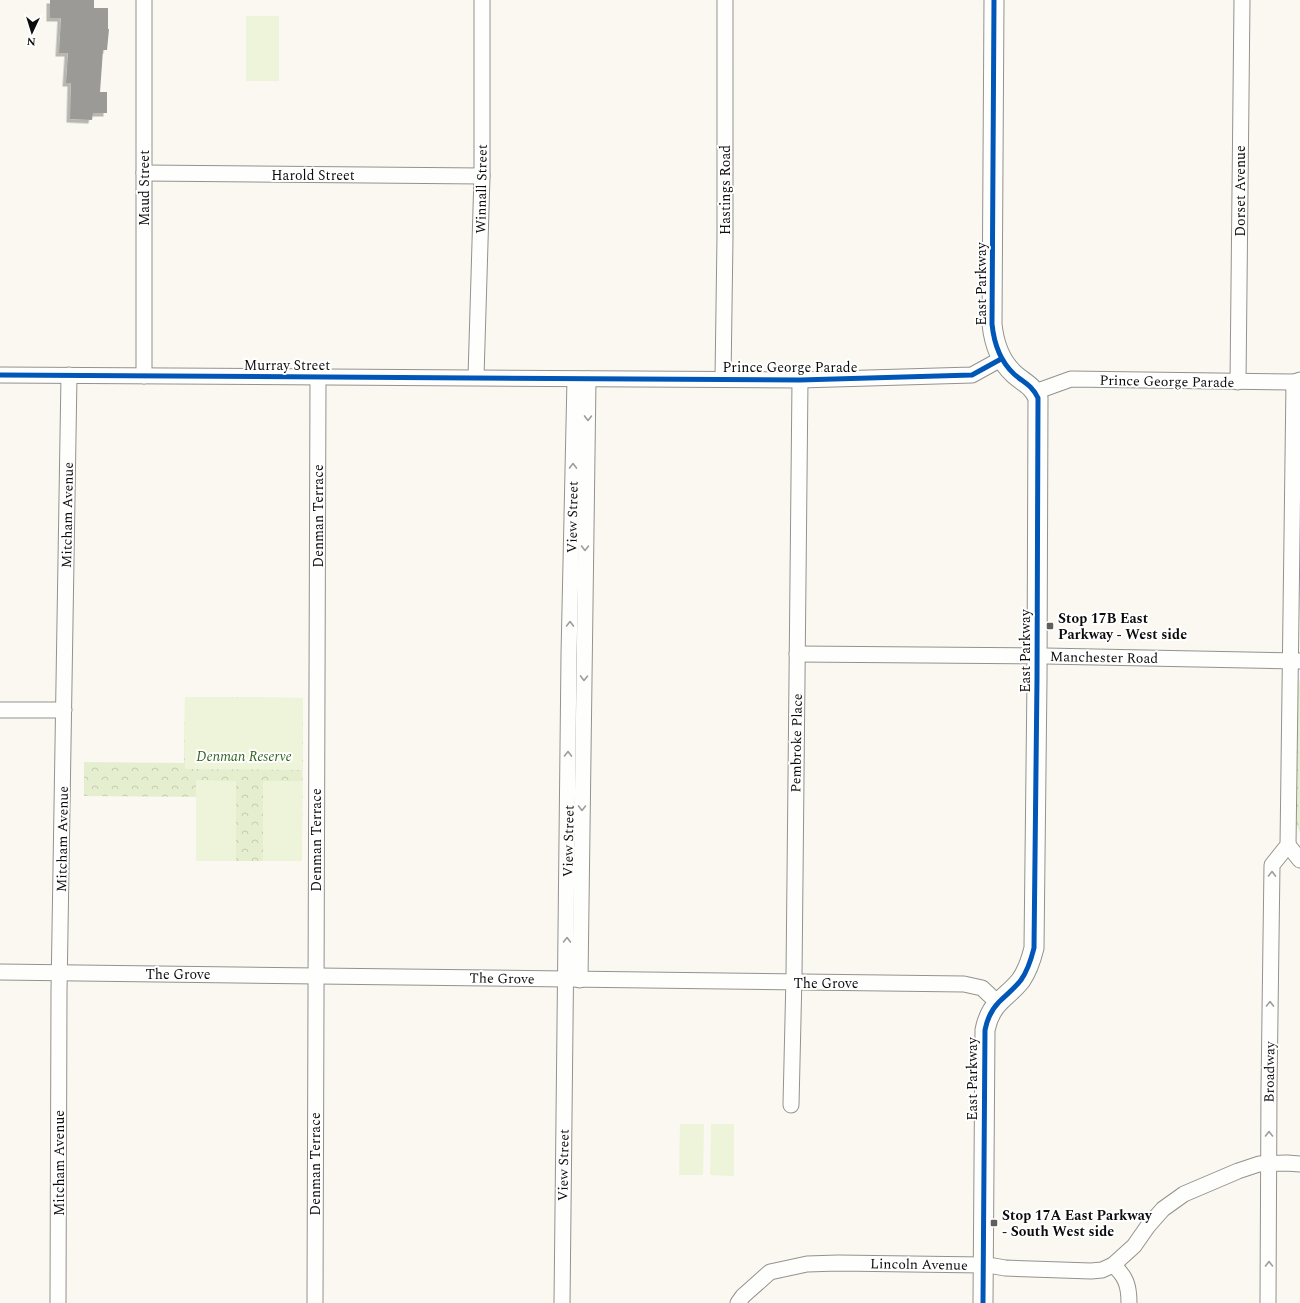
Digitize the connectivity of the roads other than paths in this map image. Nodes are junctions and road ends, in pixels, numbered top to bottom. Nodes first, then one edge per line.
1 (144, 0) edge
2 (482, 0) edge
3 (725, 0) edge
4 (994, 0) edge
5 (1242, 0) edge
6 (144, 173) junction
7 (482, 176) junction
8 (1001, 358) junction
9 (0, 375) edge
10 (69, 375) junction
11 (144, 376) junction
12 (318, 377) junction
13 (476, 377) junction
14 (581, 379) junction
15 (723, 379) junction
16 (800, 380) junction
17 (1297, 381) edge
18 (1238, 382) junction
19 (1035, 392) junction
20 (797, 654) junction
21 (1037, 656) junction
22 (1296, 661) edge
23 (0, 710) edge
24 (64, 710) junction
25 (1294, 844) edge
26 (1300, 860) edge
27 (0, 972) edge
28 (60, 973) junction
29 (316, 975) junction
30 (573, 979) junction
31 (794, 983) junction
32 (998, 1003) junction
33 (791, 1105) dead end
34 (1269, 1164) junction
35 (1300, 1164) edge
36 (983, 1265) junction
37 (1113, 1265) junction
38 (58, 1303) edge
39 (315, 1303) edge
40 (562, 1303) edge
41 (738, 1303) edge
42 (983, 1303) edge
43 (1129, 1303) edge
44 (1268, 1303) edge

1 - 6 street, Maud Street
2 - 7 street, Winnall Street
3 - 15 street, Hastings Road
4 - 8 street, East Parkway
5 - 18 street, Dorset Avenue
6 - 7 street, Harold Street
6 - 11 street, Maud Street
7 - 13 street, Winnall Street
8 - 16 street, Prince George Parade
8 - 19 street, East Parkway
9 - 10 street, Murray Street
10 - 11 street, Murray Street
10 - 24 street, Mitcham Avenue
11 - 12 street, Murray Street
12 - 13 street, Murray Street
12 - 29 street, Denman Terrace
13 - 14 street, Murray Street
14 - 15 street, Prince George Parade
14 - 30 street, View Street
15 - 16 street, Prince George Parade
16 - 20 street, Pembroke Place
17 - 18 street, Prince George Parade
17 - 22 street
18 - 19 street, Prince George Parade
19 - 21 street, East Parkway
20 - 21 street, Manchester Road
20 - 31 street, Pembroke Place
21 - 22 street, Manchester Road
21 - 32 street, East Parkway
22 - 25 street
23 - 24 street
24 - 28 street, Mitcham Avenue
25 - 26 street
34 -> 25 street, Broadway
27 - 28 street, The Grove
28 - 29 street, The Grove
28 - 38 street, Mitcham Avenue
29 - 30 street, The Grove
29 - 39 street, Denman Terrace
30 - 31 street, The Grove
30 - 40 street, View Street
31 - 32 street, The Grove
31 - 33 street, Pembroke Place
32 - 36 street, East Parkway
34 - 35 street
34 - 37 street
44 -> 34 street, Broadway
36 - 37 street, Lincoln Avenue
36 - 41 street, Lincoln Avenue
36 - 42 street, East Parkway
37 - 43 street

